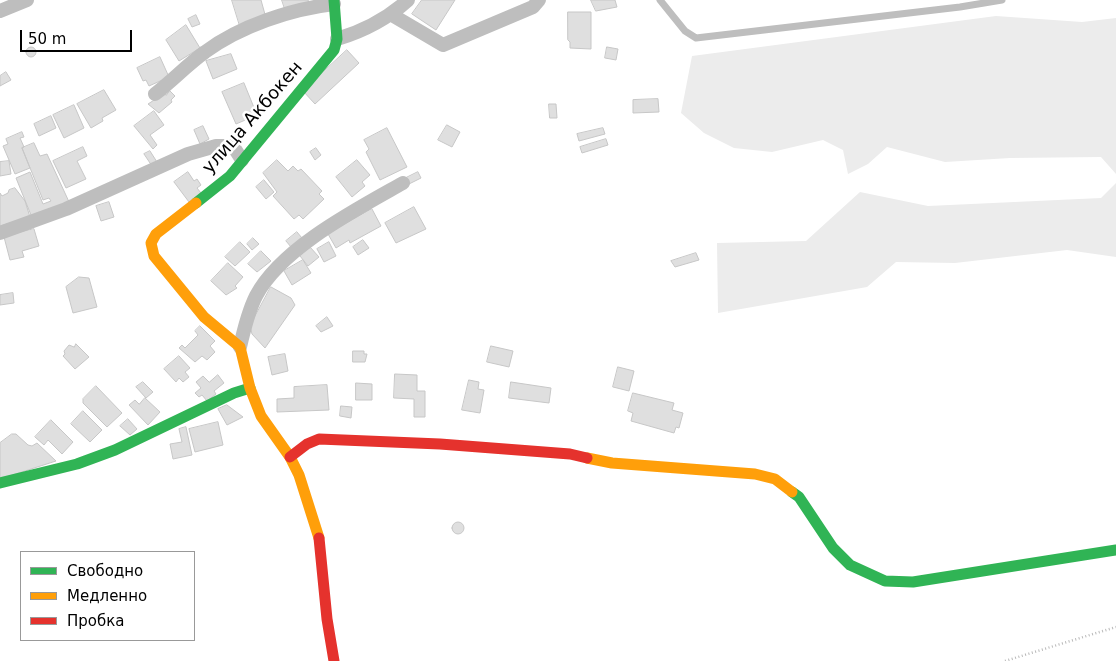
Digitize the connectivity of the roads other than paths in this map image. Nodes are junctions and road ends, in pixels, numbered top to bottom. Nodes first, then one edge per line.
1 (26, 0) edge
2 (408, 0) edge
3 (539, 0) edge
4 (660, 0) edge
5 (1002, 0) edge
6 (334, 2) edge
7 (0, 11) edge
8 (392, 15) junction
9 (337, 39) junction
10 (155, 94) dead end
11 (242, 160) junction
12 (403, 183) dead end
13 (0, 233) edge
14 (240, 346) junction
15 (250, 388) junction
16 (290, 457) junction
17 (0, 483) edge
18 (1116, 550) edge
19 (334, 661) edge

1 - 7 street
2 - 8 street
3 - 8 street
4 - 5 lane
6 - 9 street
6 - 10 street
8 - 9 street
9 - 11 street, улица Акбокен
11 - 13 street
11 - 14 street, улица Акбокен
12 - 14 street
14 - 15 street
15 - 16 street
15 - 17 street
16 - 18 street
16 - 19 street

